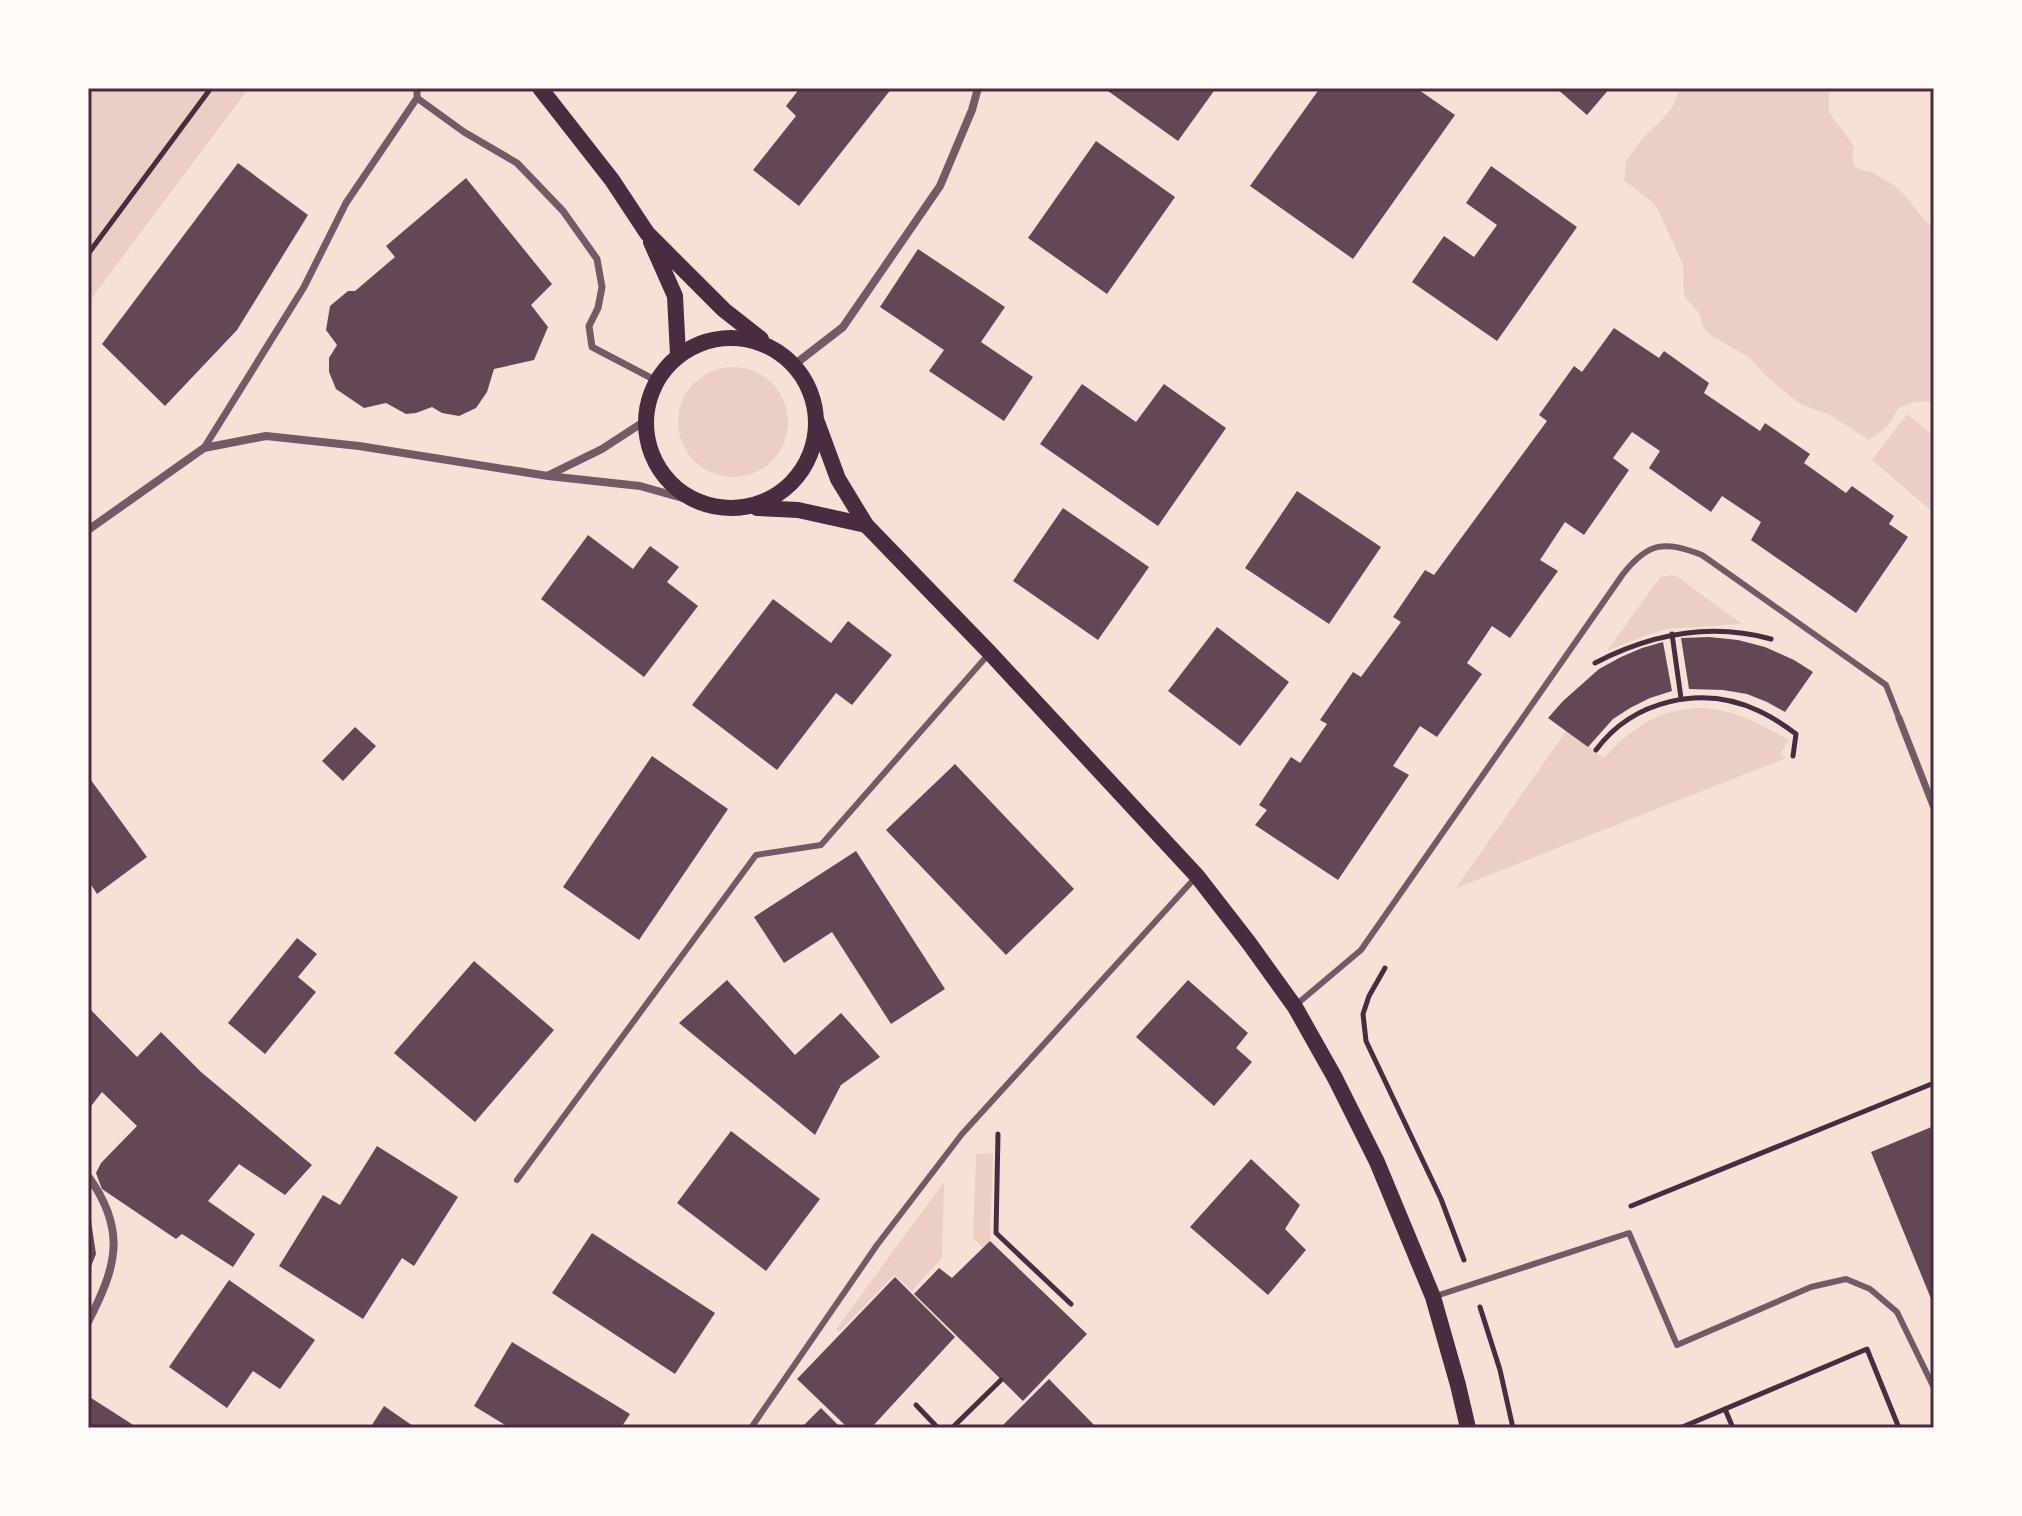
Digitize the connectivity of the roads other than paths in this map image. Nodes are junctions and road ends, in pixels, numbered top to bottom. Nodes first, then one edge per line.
1 (417, 88) edge
2 (540, 88) edge
3 (978, 88) edge
4 (417, 98) junction
5 (647, 233) junction
6 (772, 347) junction
7 (678, 355) junction
8 (794, 365) junction
9 (657, 381) junction
10 (645, 421) junction
11 (817, 422) junction
12 (204, 448) junction
13 (548, 476) junction
14 (693, 501) junction
15 (748, 507) junction
16 (866, 525) junction
17 (88, 530) edge
18 (990, 653) junction
19 (1899, 718) joint
20 (1934, 808) edge
21 (1197, 876) junction
22 (1295, 1007) junction
23 (88, 1176) edge
24 (517, 1180) dead end
25 (1433, 1297) junction
26 (88, 1322) edge
27 (1934, 1388) edge
28 (751, 1428) edge
29 (1468, 1428) edge

1 - 4 street
2 - 5 main road
3 - 8 street
4 - 9 street
4 - 12 street
5 - 6 main road
5 - 7 main road
6 - 7 main road
6 - 8 main road
7 - 9 main road
8 - 11 main road
9 - 10 main road
10 - 13 street
10 - 14 main road
11 - 15 main road
11 - 16 main road
12 - 13 street
12 - 17 street
13 - 14 street
14 - 15 main road
15 - 16 main road
16 - 18 main road
18 - 21 main road
18 - 24 lane
19 - 20 street
19 - 22 lane
21 - 22 main road
21 - 28 lane
22 - 25 main road
23 - 26 street
25 - 27 lane
25 - 29 main road

